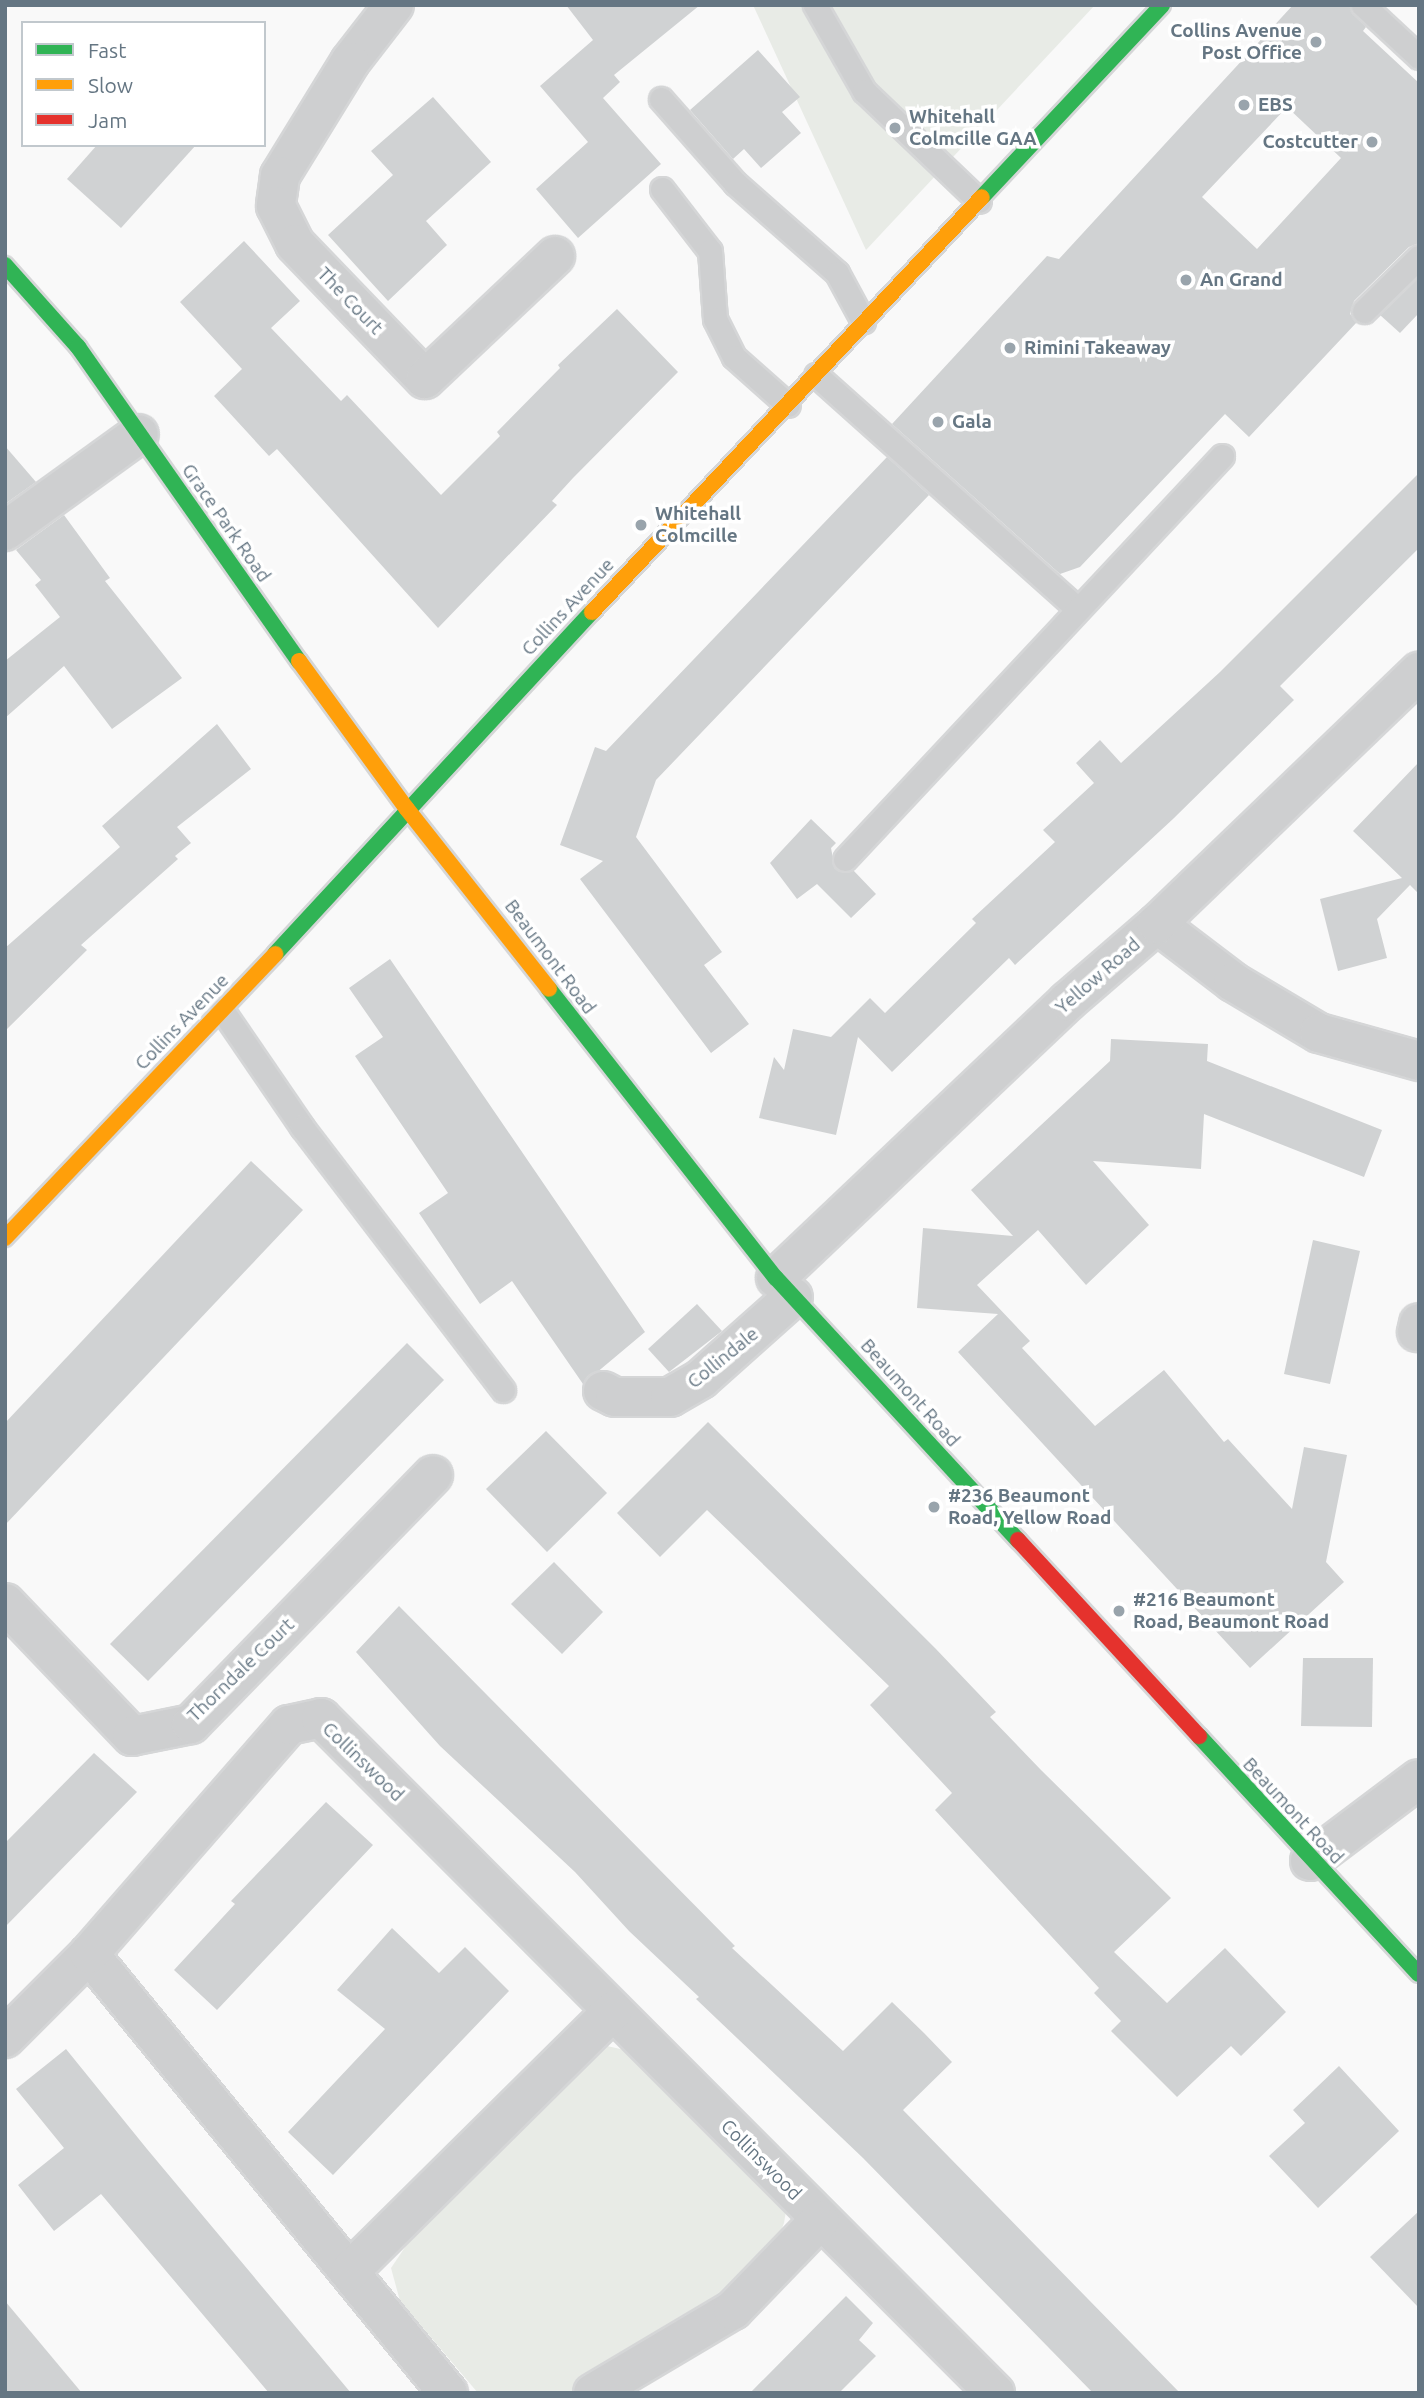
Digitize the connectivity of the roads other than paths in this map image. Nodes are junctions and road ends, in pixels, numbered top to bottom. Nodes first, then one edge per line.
1 (394, 5) edge
2 (815, 5) edge
3 (1162, 5) edge
4 (1363, 5) edge
5 (1419, 57) edge
6 (662, 99) dead end
7 (662, 189) dead end
8 (979, 201) junction
9 (555, 256) dead end
10 (1419, 257) edge
11 (5, 265) edge
12 (1364, 311) dead end
13 (863, 321) junction
14 (816, 375) junction
15 (788, 405) junction
16 (139, 434) junction
17 (1222, 456) dead end
18 (5, 531) edge
19 (1077, 608) junction
20 (1419, 672) edge
21 (407, 808) junction
22 (845, 859) dead end
23 (1157, 924) junction
24 (222, 1010) junction
25 (1419, 1061) edge
26 (5, 1238) edge
27 (785, 1288) junction
28 (503, 1390) dead end
29 (603, 1391) dead end
30 (433, 1475) dead end
31 (5, 1603) edge
32 (1419, 1779) edge
33 (1310, 1861) junction
34 (89, 1954) junction
35 (1419, 1974) edge
36 (614, 2011) junction
37 (5, 2038) edge
38 (820, 2220) junction
39 (350, 2271) junction
40 (447, 2393) edge
41 (593, 2393) edge
42 (995, 2393) edge

1 - 9 street, The Court
2 - 8 lane
3 - 8 street, Collins Avenue
4 - 5 lane
6 - 13 lane
7 - 15 lane
8 - 13 street, Collins Avenue
10 - 12 lane
11 - 16 street, Grace Park Road
13 - 14 street, Collins Avenue
14 - 15 street, Collins Avenue
14 - 19 lane
15 - 21 street, Collins Avenue
16 - 18 street
16 - 21 street, Grace Park Road
17 - 19 lane
19 - 22 lane
20 - 23 street, Yellow Road
21 - 24 street, Collins Avenue
21 - 27 street, Beaumont Road
23 - 25 street
23 - 27 street, Yellow Road
24 - 26 street, Collins Avenue
24 - 28 lane
27 - 29 street, Collindale
27 - 33 street, Beaumont Road
30 - 31 street, Thorndale Court
32 - 33 street
33 - 35 street, Beaumont Road
34 - 36 street, Collinswood
34 - 37 street, Collinswood
34 - 39 street
36 - 38 street, Collinswood
36 - 39 street
38 - 41 street
38 - 42 street, Collinswood
39 - 40 street

